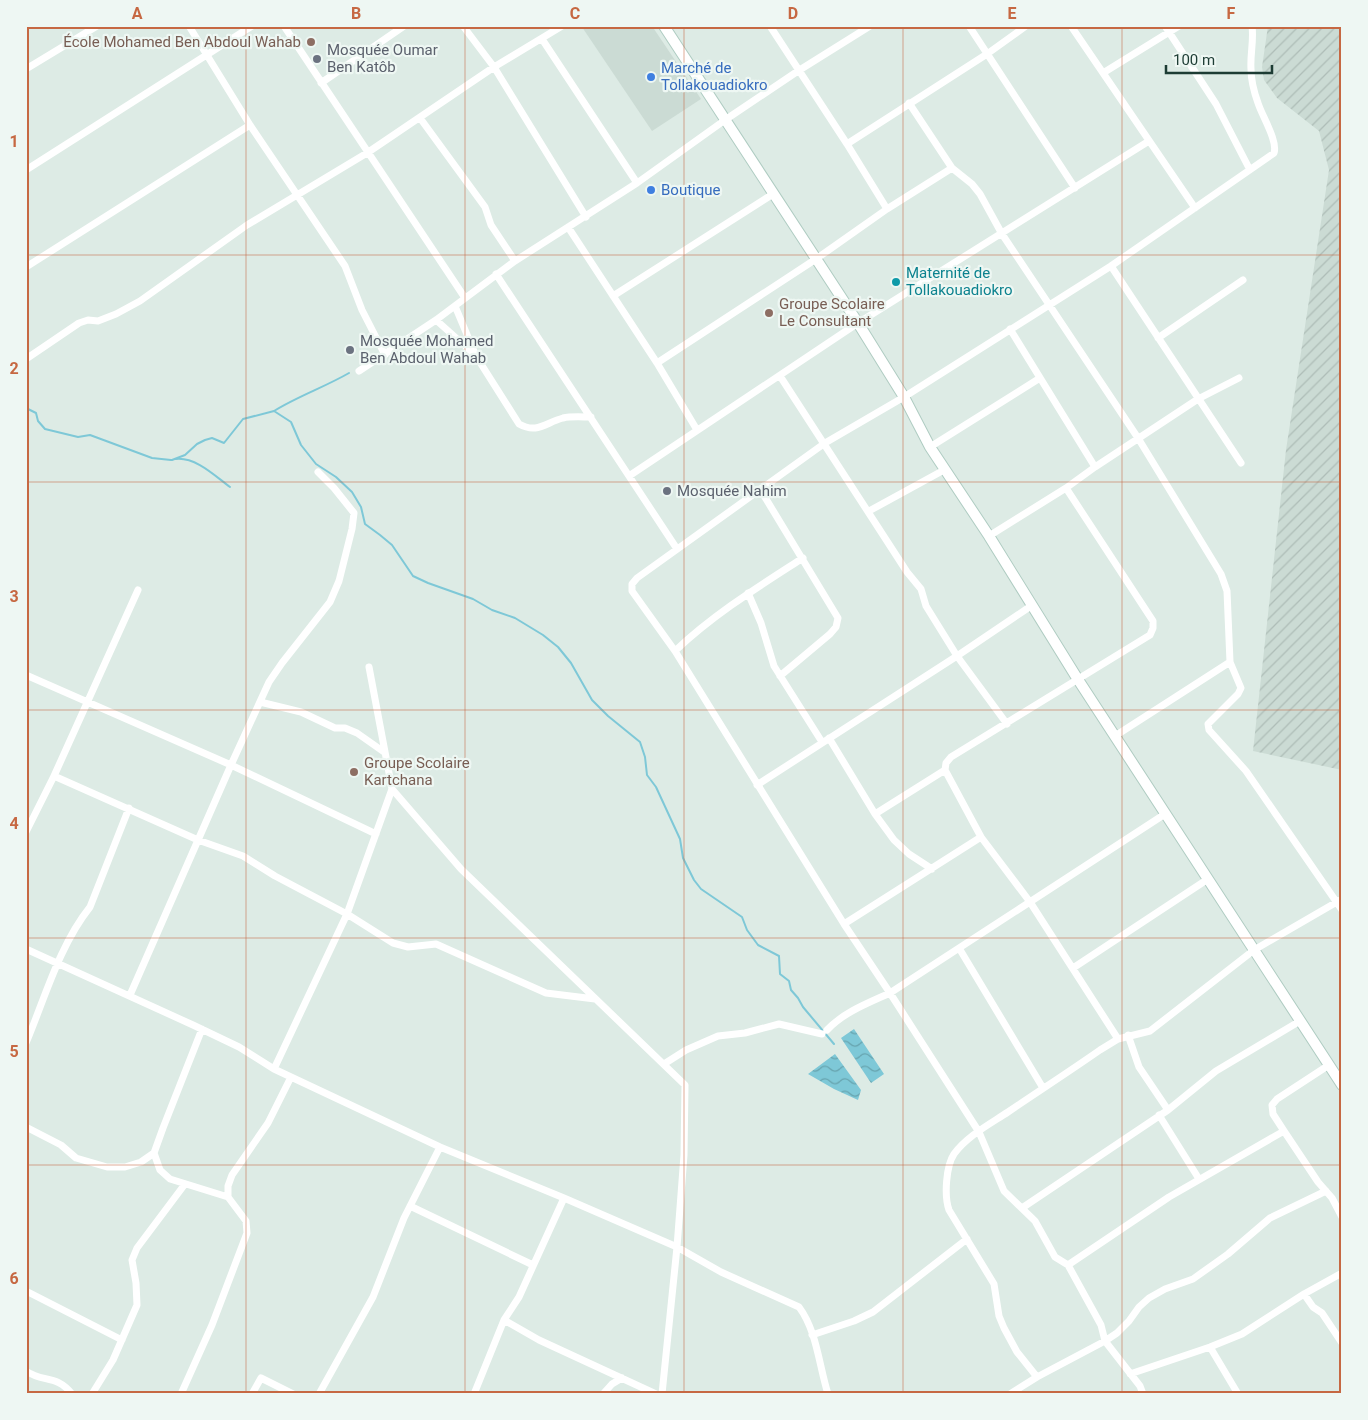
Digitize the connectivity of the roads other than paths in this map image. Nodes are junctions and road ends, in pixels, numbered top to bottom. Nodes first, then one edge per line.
1 (97, 26) edge
2 (189, 26) edge
3 (252, 26) edge
4 (284, 26) edge
5 (404, 26) edge
6 (463, 26) edge
7 (562, 26) edge
8 (664, 26) edge
9 (770, 26) edge
10 (870, 26) edge
11 (969, 26) edge
12 (1026, 26) edge
13 (1071, 26) edge
14 (1179, 26) edge
15 (1252, 26) edge
16 (1167, 30) edge
17 (542, 40) junction
18 (987, 54) junction
19 (208, 55) junction
20 (494, 68) junction
21 (26, 69) edge
22 (798, 71) junction
23 (1103, 73) junction
24 (321, 83) junction
25 (909, 103) junction
26 (420, 118) junction
27 (725, 120) junction
28 (250, 125) junction
29 (1150, 141) junction
30 (846, 144) junction
31 (367, 153) junction
32 (952, 168) junction
33 (26, 170) edge
34 (1250, 170) junction
35 (637, 184) junction
36 (1074, 188) junction
37 (773, 194) junction
38 (297, 196) junction
39 (1195, 208) junction
40 (887, 209) junction
41 (586, 217) junction
42 (568, 227) junction
43 (1002, 234) junction
44 (816, 259) junction
45 (515, 261) junction
46 (1111, 266) junction
47 (26, 267) edge
48 (496, 274) junction
49 (1243, 280) dead end
50 (613, 296) junction
51 (464, 298) junction
52 (455, 306) junction
53 (1048, 306) junction
54 (436, 320) junction
55 (858, 323) junction
56 (1010, 329) junction
57 (1158, 338) junction
58 (385, 355) junction
59 (476, 356) junction
60 (26, 360) edge
61 (657, 363) junction
62 (359, 371) dead end
63 (780, 376) junction
64 (1040, 378) junction
65 (1239, 378) dead end
66 (904, 397) junction
67 (1198, 399) junction
68 (591, 417) junction
69 (697, 430) junction
70 (1138, 438) junction
71 (825, 443) junction
72 (930, 448) junction
73 (1241, 463) dead end
74 (1095, 467) junction
75 (944, 470) junction
76 (318, 472) dead end
77 (629, 476) junction
78 (1066, 488) junction
79 (760, 490) junction
80 (869, 512) junction
81 (989, 536) junction
82 (677, 549) junction
83 (802, 558) junction
84 (138, 590) dead end
85 (748, 593) junction
86 (1031, 606) junction
87 (675, 651) junction
88 (957, 656) junction
89 (1230, 662) junction
90 (369, 667) dead end
91 (26, 674) edge
92 (780, 676) junction
93 (1077, 678) junction
94 (87, 702) junction
95 (260, 702) junction
96 (1007, 724) junction
97 (1115, 736) junction
98 (829, 738) junction
99 (822, 742) junction
100 (384, 752) junction
101 (231, 765) junction
102 (945, 770) junction
103 (54, 776) junction
104 (757, 784) junction
105 (392, 789) junction
106 (129, 808) junction
107 (875, 814) junction
108 (1165, 814) junction
109 (26, 832) edge
110 (376, 834) junction
111 (981, 837) junction
112 (198, 840) junction
113 (932, 869) junction
114 (1208, 879) junction
115 (1339, 900) edge
116 (1030, 902) junction
117 (1342, 910) edge
118 (347, 914) junction
119 (844, 924) junction
120 (959, 948) junction
121 (26, 949) edge
122 (1254, 950) junction
123 (59, 964) junction
124 (1073, 968) junction
125 (890, 993) junction
126 (130, 995) junction
127 (595, 999) junction
128 (1300, 1021) junction
129 (202, 1029) junction
130 (1128, 1035) junction
131 (1118, 1039) junction
132 (26, 1043) edge
133 (664, 1064) junction
134 (1329, 1065) junction
135 (274, 1069) junction
136 (1339, 1074) edge
137 (291, 1077) junction
138 (1342, 1085) edge
139 (1044, 1088) junction
140 (1168, 1110) junction
141 (1159, 1115) junction
142 (26, 1127) edge
143 (979, 1132) junction
144 (1284, 1132) junction
145 (440, 1147) junction
146 (154, 1153) junction
147 (1199, 1180) junction
148 (185, 1184) junction
149 (1326, 1191) junction
150 (228, 1197) junction
151 (564, 1198) junction
152 (410, 1206) junction
153 (1022, 1208) junction
154 (1342, 1217) edge
155 (967, 1238) junction
156 (677, 1247) junction
157 (1068, 1265) junction
158 (533, 1266) junction
159 (1342, 1273) edge
160 (26, 1291) edge
161 (1304, 1294) junction
162 (504, 1320) junction
163 (812, 1335) junction
164 (122, 1340) junction
165 (1105, 1341) junction
166 (1342, 1343) edge
167 (1210, 1347) junction
168 (26, 1370) edge
169 (1130, 1374) junction
170 (622, 1378) junction
171 (1037, 1378) junction
172 (72, 1394) edge
173 (92, 1394) edge
174 (181, 1394) edge
175 (252, 1394) edge
176 (293, 1394) edge
177 (319, 1394) edge
178 (474, 1394) edge
179 (603, 1394) edge
180 (656, 1394) edge
181 (662, 1394) edge
182 (828, 1394) edge
183 (1010, 1394) edge
184 (1143, 1394) edge
185 (1238, 1394) edge

1 - 21 street
2 - 19 street
3 - 19 street
4 - 24 street
5 - 24 street
6 - 20 street
7 - 17 street
8 - 27 street
9 - 22 street
10 - 22 street
11 - 18 street
12 - 18 street
13 - 23 street
14 - 16 street
15 - 34 street
16 - 23 street
16 - 34 street
17 - 20 street
17 - 35 street
18 - 25 street
18 - 36 street
19 - 28 street
19 - 33 street
20 - 26 street
20 - 41 street
22 - 27 street
22 - 30 street
23 - 29 street
24 - 31 street
25 - 30 street
25 - 32 street
26 - 31 street
26 - 45 street
27 - 35 street
27 - 37 street
28 - 38 street
28 - 47 street
29 - 36 street
29 - 39 street
30 - 40 street
31 - 38 street
31 - 51 street
32 - 40 street
32 - 43 street
34 - 39 street
35 - 41 street
36 - 43 street
37 - 44 street
37 - 50 street
38 - 58 street
38 - 60 street
39 - 46 street
40 - 44 street
41 - 42 street
42 - 45 street
42 - 50 street
43 - 53 street
43 - 55 street
44 - 55 street
44 - 61 street
45 - 48 street
46 - 53 street
46 - 57 street
48 - 51 street
48 - 68 street
49 - 57 street
50 - 61 street
51 - 52 street
52 - 54 street
52 - 59 street
53 - 56 street
53 - 70 street
54 - 58 street
54 - 59 street
55 - 63 street
55 - 66 street
56 - 64 street
56 - 66 street
57 - 67 street
58 - 62 street
59 - 68 street
61 - 69 street
63 - 69 street
63 - 71 street
64 - 72 street
64 - 74 street
65 - 67 street
66 - 71 street
66 - 72 street
67 - 70 street
67 - 73 street
68 - 77 street
69 - 77 street
70 - 74 street
70 - 89 street
71 - 79 street
71 - 80 street
72 - 75 street
74 - 78 street
75 - 80 street
75 - 81 street
76 - 95 street
77 - 82 street
78 - 81 street
78 - 93 street
79 - 82 street
79 - 83 street
80 - 88 street
81 - 86 street
82 - 87 street
83 - 85 street
83 - 92 street
84 - 94 street
85 - 87 street
85 - 92 street
86 - 88 street
86 - 93 street
87 - 104 street
88 - 96 street
88 - 98 street
89 - 97 street
89 - 115 street
90 - 100 street
91 - 94 street
92 - 99 street
93 - 96 street
93 - 97 street
94 - 101 street
94 - 103 street
95 - 100 street
95 - 101 street
96 - 102 street
97 - 108 street
98 - 99 street
98 - 107 street
99 - 104 street
100 - 105 street
101 - 110 street
101 - 112 street
102 - 107 street
102 - 111 street
103 - 106 street
103 - 109 street
104 - 119 street
105 - 110 street
105 - 127 street
106 - 112 street
106 - 123 street
107 - 113 street
108 - 114 street
108 - 116 street
110 - 118 street
111 - 113 street
111 - 116 street
112 - 118 street
112 - 126 street
113 - 119 street
114 - 122 street
114 - 124 street
115 - 117 street
115 - 122 street
116 - 120 street
116 - 124 street
118 - 127 street
118 - 135 street
119 - 125 street
120 - 125 street
120 - 139 street
121 - 123 street
122 - 128 street
122 - 130 street
123 - 126 street
123 - 132 street
124 - 131 street
125 - 133 street
125 - 143 street
126 - 129 street
127 - 133 street
128 - 134 street
128 - 140 street
129 - 135 street
129 - 146 street
130 - 131 street
130 - 140 street
131 - 139 street
133 - 156 street
134 - 136 street
134 - 144 street
135 - 137 street
136 - 138 street
137 - 145 street
137 - 150 street
139 - 143 street
140 - 141 street
141 - 147 street
141 - 153 street
142 - 146 street
143 - 153 street
143 - 155 street
144 - 147 street
144 - 149 street
145 - 151 street
145 - 152 street
146 - 148 street
147 - 157 street
148 - 150 street
148 - 164 street
149 - 154 street
149 - 165 street
150 - 174 street
151 - 156 street
151 - 158 street
152 - 158 street
152 - 177 street
153 - 157 street
155 - 163 street
155 - 171 street
156 - 163 street
156 - 181 street
157 - 165 street
158 - 162 street
159 - 161 street
160 - 164 street
161 - 166 street
161 - 167 street
162 - 170 street
162 - 178 street
163 - 182 street
164 - 173 street
165 - 169 street
165 - 171 street
167 - 169 street
167 - 185 street
168 - 172 street
169 - 184 street
170 - 179 street
170 - 180 street
171 - 183 street
175 - 176 street

